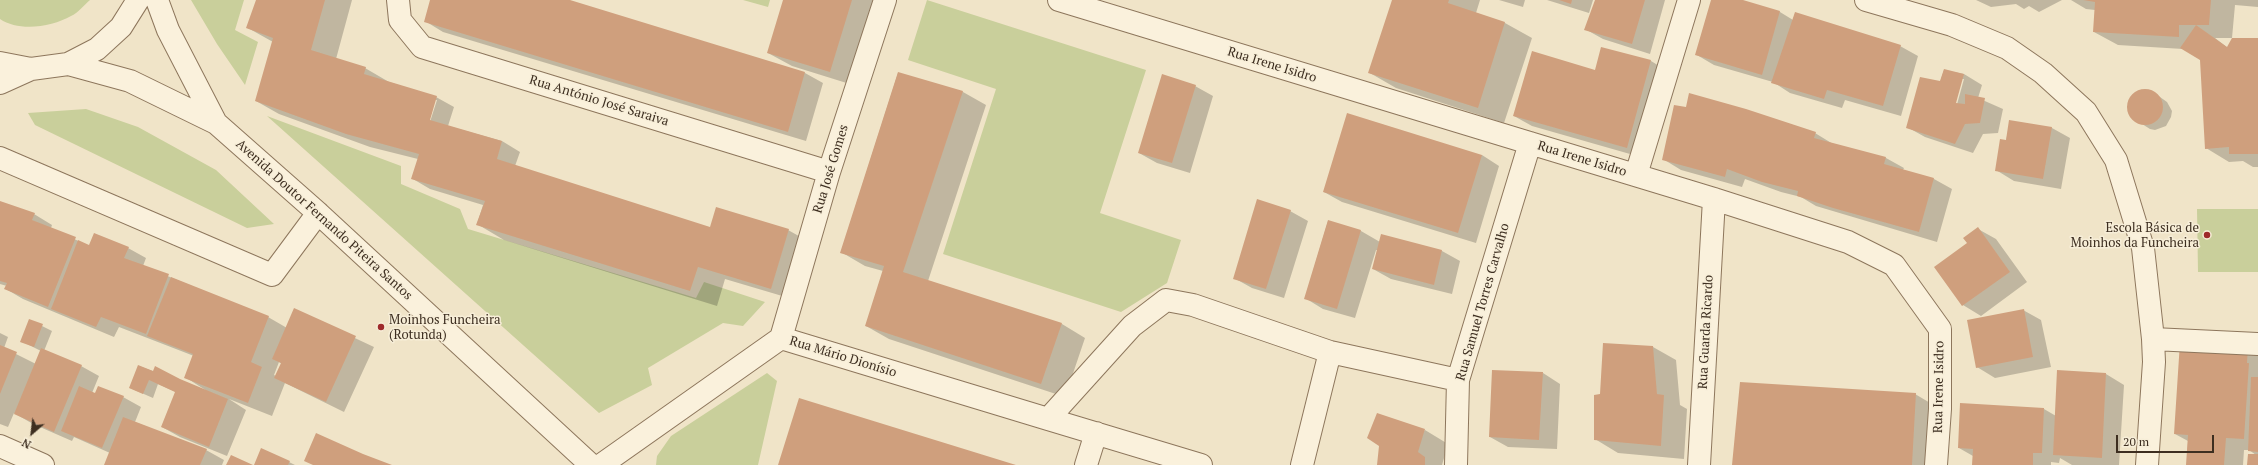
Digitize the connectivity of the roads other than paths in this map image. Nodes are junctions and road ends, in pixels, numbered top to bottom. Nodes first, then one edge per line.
1 (138, 0) edge
2 (157, 0) edge
3 (398, 0) edge
4 (885, 0) edge
5 (1059, 0) edge
6 (1690, 0) edge
7 (1866, 0) edge
8 (0, 63) edge
9 (68, 64) junction
10 (31, 69) junction
11 (0, 83) edge
12 (216, 123) junction
13 (1530, 143) junction
14 (0, 158) edge
15 (829, 172) junction
16 (1636, 176) junction
17 (1714, 199) junction
18 (318, 213) junction
19 (781, 338) junction
20 (2153, 339) junction
21 (2258, 344) edge
22 (1330, 352) junction
23 (1458, 380) junction
24 (1048, 419) junction
25 (1096, 434) junction
26 (0, 446) edge
27 (43, 465) edge
28 (591, 465) edge
29 (601, 465) edge
30 (1086, 465) edge
31 (1201, 465) edge
32 (1302, 465) edge
33 (1456, 465) edge
34 (1699, 465) edge
35 (1936, 465) edge
36 (2147, 465) edge

1 - 9 street
2 - 12 street
3 - 15 street, Rua António José Saraiva
4 - 15 street, Rua José Gomes
5 - 13 street, Rua Irene Isidro
6 - 16 street
7 - 20 street
8 - 10 street
9 - 10 street
9 - 12 street
10 - 11 street
12 - 18 street, Avenida Doutor Fernando Piteira Santos
13 - 16 street, Rua Irene Isidro
13 - 23 street, Rua Samuel Torres Carvalho
14 - 18 street
15 - 19 street, Rua José Gomes
16 - 17 street, Rua Irene Isidro
17 - 34 street, Rua Guarda Ricardo
17 - 35 street, Rua Irene Isidro
18 - 28 street, Avenida Doutor Fernando Piteira Santos
19 - 24 street, Rua Mário Dionísio
19 - 29 street, Rua Mário Dionísio
20 - 21 street
20 - 36 street
22 - 23 street
22 - 24 street
22 - 32 street
23 - 33 street, Rua Samuel Torres Carvalho
24 - 25 street, Rua Mário Dionísio
25 - 30 street
25 - 31 street, Rua Mário Dionísio
26 - 27 street

